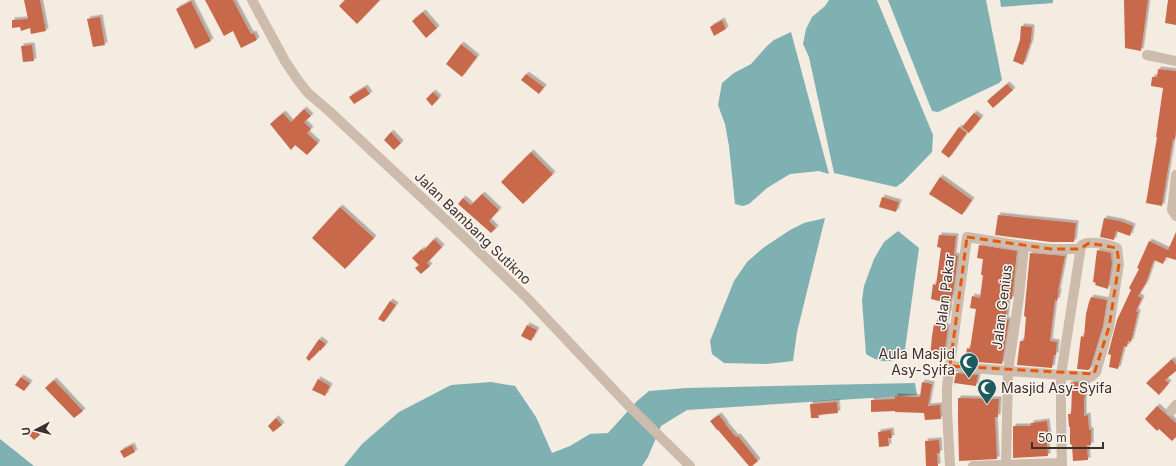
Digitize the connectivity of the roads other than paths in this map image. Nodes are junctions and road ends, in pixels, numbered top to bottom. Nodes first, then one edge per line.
1 (252, 0) edge
2 (1147, 56) dead end
3 (1176, 61) edge
4 (1176, 175) edge
5 (1176, 216) edge
6 (1024, 246) junction
7 (1080, 250) junction
8 (950, 366) junction
9 (1008, 371) junction
10 (1061, 375) junction
11 (1006, 465) edge
12 (1062, 465) edge
13 (690, 466) edge
14 (950, 466) edge
15 (973, 466) edge

1 - 13 street, Jalan Bambang Sutikno
2 - 3 street
4 - 5 street
6 - 7 street, Jalan Pakar
6 - 8 street, Jalan Pakar
6 - 9 street, Jalan Genius
7 - 10 street
7 - 10 street
8 - 9 street
8 - 14 street, Jalan Pakar
9 - 10 street
9 - 11 street, Jalan Genius
10 - 12 street
11 - 12 street
11 - 15 street

